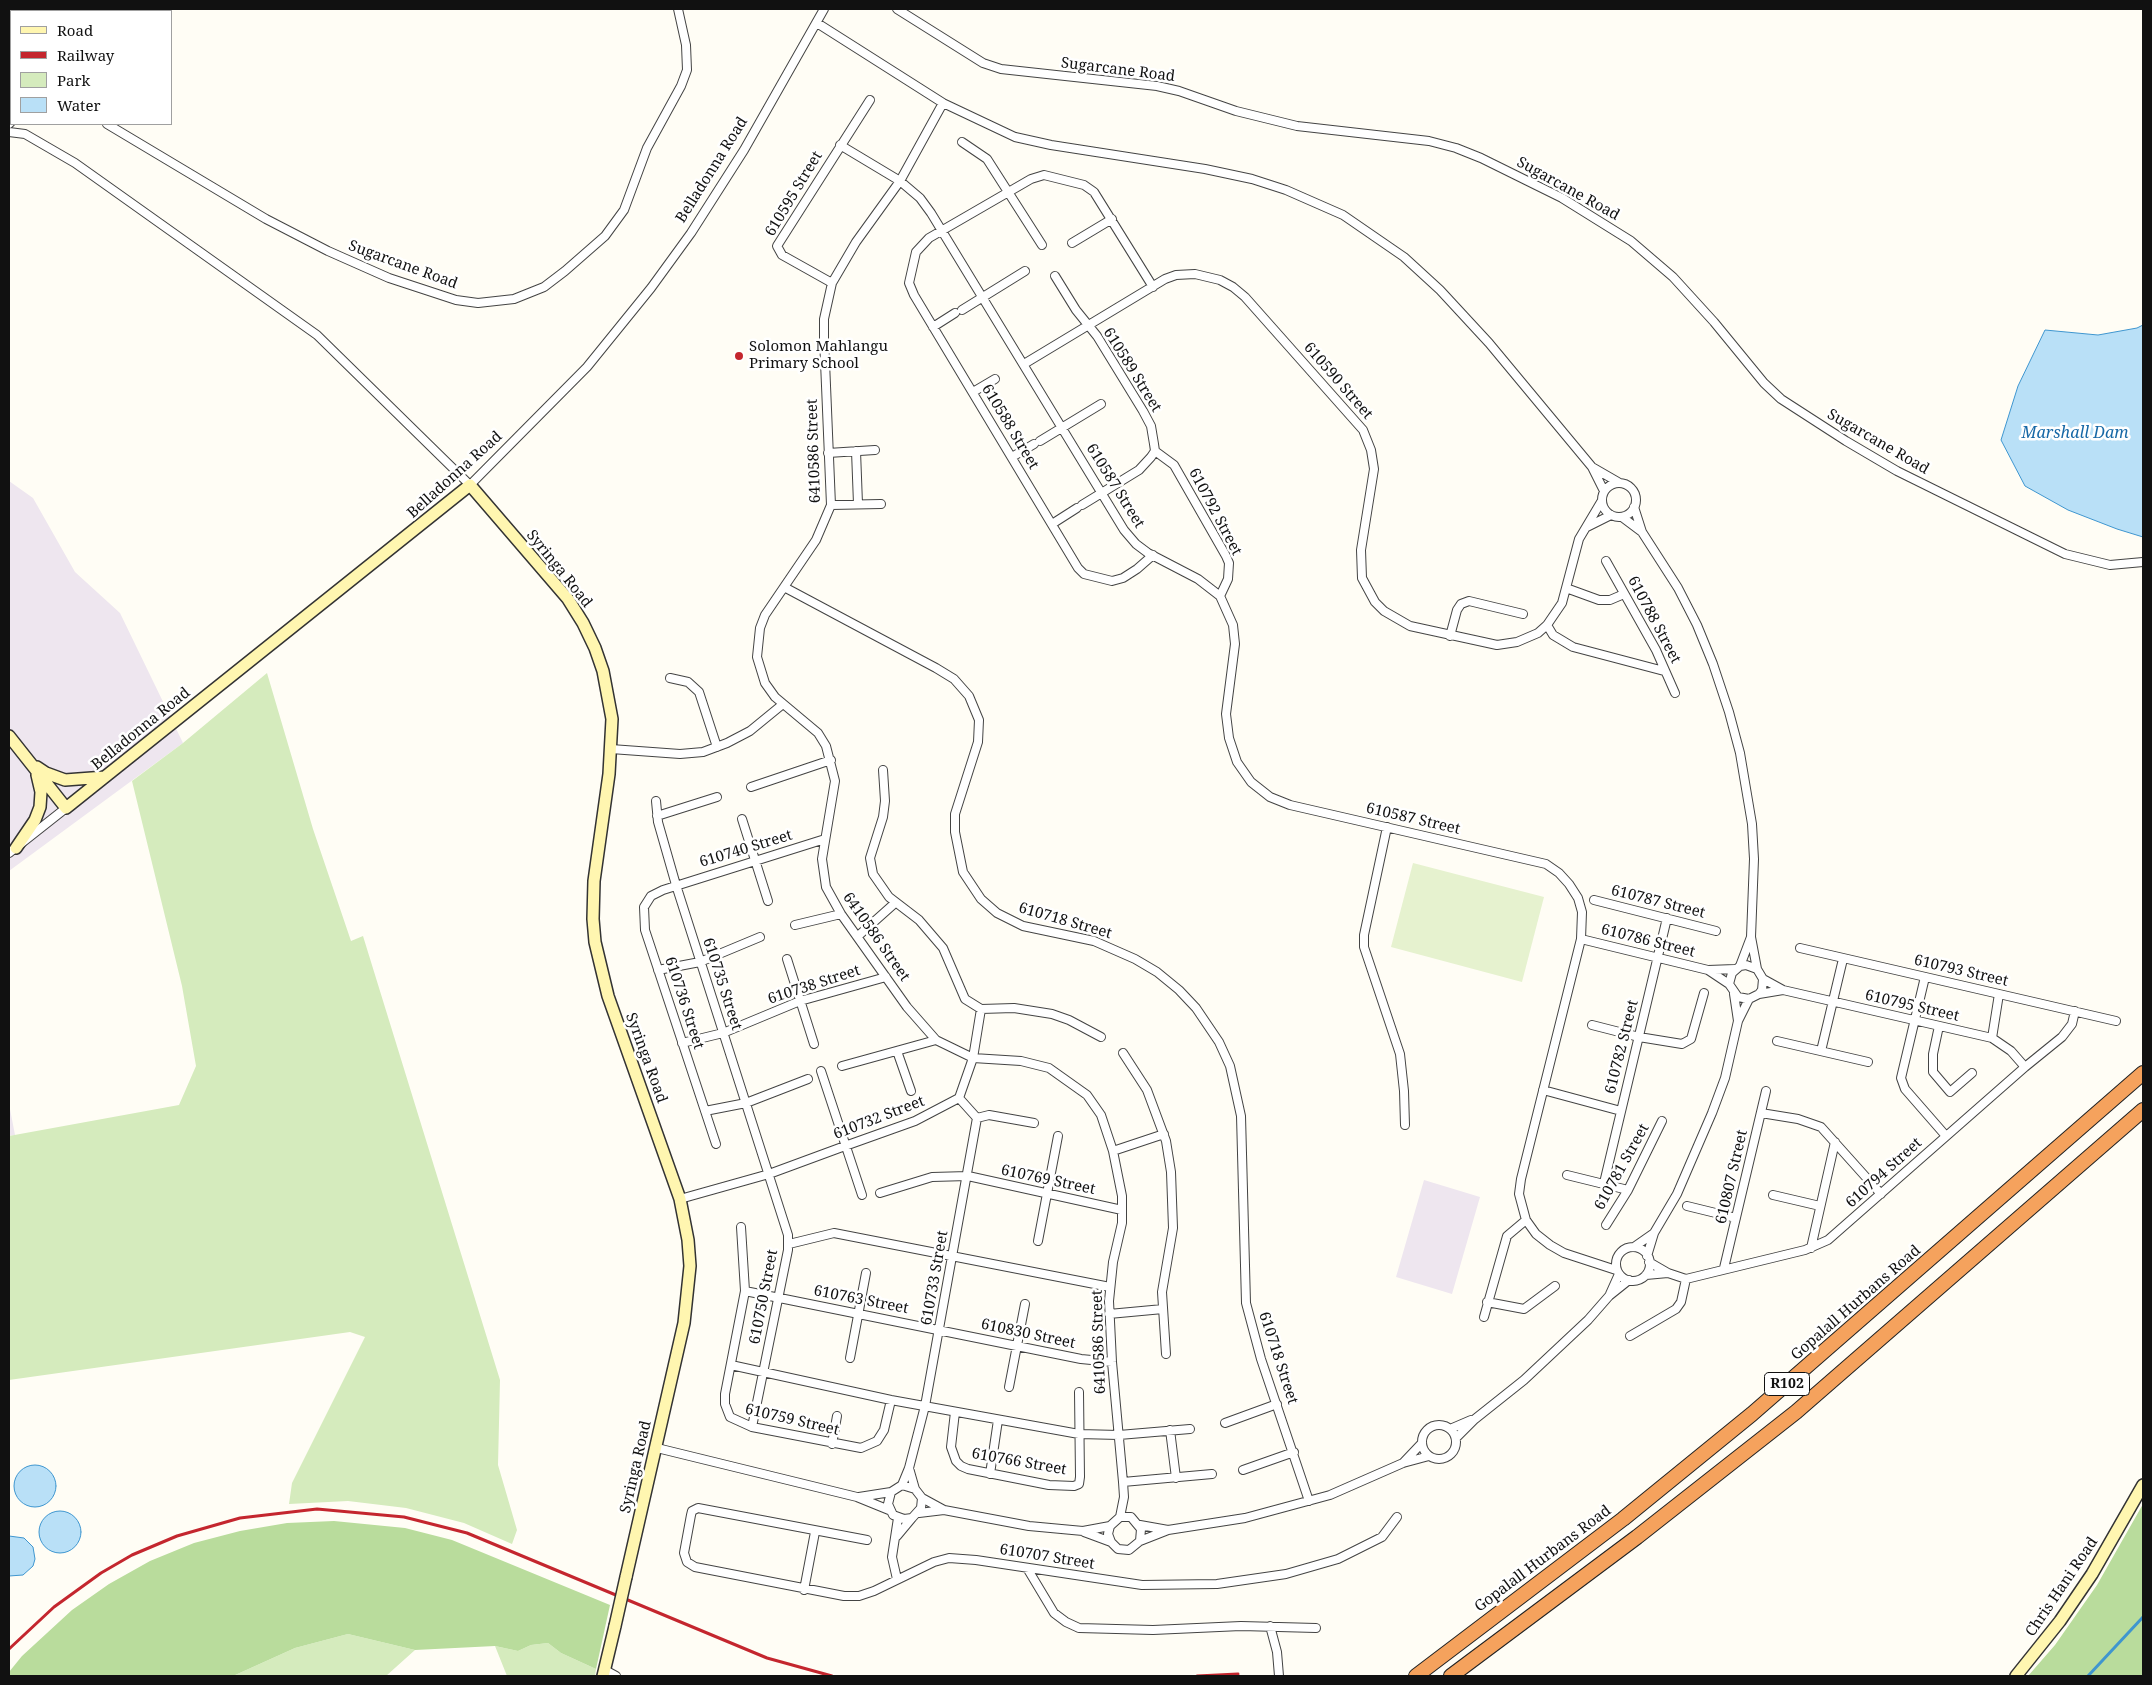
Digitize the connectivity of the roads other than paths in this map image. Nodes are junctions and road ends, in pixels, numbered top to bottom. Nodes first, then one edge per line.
1 (678, 9) edge
2 (824, 9) edge
3 (897, 9) edge
4 (817, 23) junction
5 (870, 100) dead end
6 (943, 103) junction
7 (109, 125) edge
8 (9, 132) edge
9 (962, 142) dead end
10 (840, 145) junction
11 (900, 181) junction
12 (1008, 192) junction
13 (1112, 219) junction
14 (942, 231) junction
15 (1072, 243) dead end
16 (1042, 245) dead end
17 (1025, 271) dead end
18 (1055, 276) dead end
19 (832, 282) junction
20 (1153, 287) junction
21 (983, 297) junction
22 (1088, 326) junction
23 (934, 327) junction
24 (1024, 364) junction
25 (995, 379) dead end
26 (973, 392) junction
27 (1102, 404) dead end
28 (1063, 428) junction
29 (875, 450) dead end
30 (856, 451) junction
31 (1155, 451) junction
32 (828, 453) junction
33 (1012, 457) junction
34 (1592, 467) junction
35 (1618, 482) junction
36 (470, 485) junction
37 (1604, 491) junction
38 (1102, 493) junction
39 (1602, 502) junction
40 (858, 504) junction
41 (881, 504) dead end
42 (831, 505) junction
43 (1634, 507) junction
44 (1611, 515) junction
45 (1622, 517) junction
46 (1052, 524) junction
47 (1587, 527) junction
48 (1642, 532) junction
49 (1153, 555) junction
50 (1606, 561) dead end
51 (2143, 562) edge
52 (784, 587) junction
53 (1566, 588) junction
54 (1624, 594) junction
55 (1220, 596) junction
56 (1523, 614) dead end
57 (1547, 625) junction
58 (1450, 636) junction
59 (1664, 671) junction
60 (670, 678) dead end
61 (1675, 693) dead end
62 (783, 704) junction
63 (9, 736) edge
64 (717, 747) junction
65 (611, 750) junction
66 (831, 760) junction
67 (30, 763) junction
68 (883, 770) dead end
69 (106, 777) junction
70 (751, 787) dead end
71 (717, 797) dead end
72 (656, 802) dead end
73 (66, 808) junction
74 (657, 816) junction
75 (742, 819) dead end
76 (1387, 827) junction
77 (825, 839) junction
78 (12, 850) edge
79 (755, 860) junction
80 (676, 885) junction
81 (1594, 900) dead end
82 (768, 901) dead end
83 (895, 903) junction
84 (841, 914) junction
85 (1667, 918) junction
86 (795, 925) dead end
87 (1716, 931) dead end
88 (858, 936) junction
89 (760, 937) dead end
90 (1751, 937) junction
91 (1581, 939) junction
92 (1800, 948) dead end
93 (1658, 957) junction
94 (787, 959) dead end
95 (1844, 959) junction
96 (700, 962) junction
97 (1738, 967) junction
98 (1757, 969) junction
99 (658, 970) junction
100 (1708, 970) junction
101 (886, 977) junction
102 (1925, 977) junction
103 (1763, 979) junction
104 (1729, 984) junction
105 (1783, 990) junction
106 (1704, 993) dead end
107 (1734, 994) junction
108 (1759, 994) junction
109 (1999, 994) junction
110 (1749, 999) junction
111 (800, 1001) junction
112 (1833, 1002) junction
113 (982, 1009) junction
114 (2075, 1011) junction
115 (1738, 1020) junction
116 (1914, 1021) junction
117 (2116, 1021) dead end
118 (1592, 1025) dead end
119 (1939, 1026) junction
120 (723, 1032) junction
121 (1101, 1037) dead end
122 (1639, 1037) junction
123 (1992, 1038) junction
124 (936, 1040) junction
125 (1777, 1041) dead end
126 (682, 1043) junction
127 (814, 1044) dead end
128 (897, 1051) junction
129 (1821, 1051) junction
130 (1123, 1053) dead end
131 (972, 1058) junction
132 (1868, 1062) dead end
133 (842, 1066) dead end
134 (2025, 1067) junction
135 (821, 1072) dead end
136 (1972, 1073) dead end
137 (2143, 1073) edge
138 (808, 1079) dead end
139 (1543, 1090) junction
140 (911, 1091) dead end
141 (1766, 1091) dead end
142 (959, 1098) junction
143 (746, 1103) junction
144 (2143, 1110) edge
145 (705, 1111) junction
146 (1621, 1111) junction
147 (1761, 1113) junction
148 (2143, 1117) edge
149 (977, 1118) junction
150 (1662, 1121) dead end
151 (1034, 1123) dead end
152 (1405, 1124) dead end
153 (2128, 1124) junction
154 (1164, 1134) junction
155 (1058, 1136) dead end
156 (1946, 1136) junction
157 (1835, 1142) junction
158 (716, 1144) dead end
159 (845, 1146) junction
160 (1114, 1151) junction
161 (769, 1174) junction
162 (1567, 1174) dead end
163 (968, 1176) junction
164 (1604, 1183) junction
165 (1628, 1190) junction
166 (880, 1193) dead end
167 (1046, 1193) junction
168 (1881, 1194) junction
169 (1773, 1195) dead end
170 (862, 1196) dead end
171 (680, 1199) junction
172 (1687, 1206) dead end
173 (1820, 1206) junction
174 (1122, 1210) junction
175 (1736, 1218) junction
176 (1526, 1220) junction
177 (1606, 1225) dead end
178 (741, 1227) dead end
179 (1654, 1233) junction
180 (1038, 1241) dead end
181 (789, 1244) junction
182 (1634, 1247) junction
183 (1811, 1248) junction
184 (953, 1254) junction
185 (1617, 1258) junction
186 (1648, 1259) junction
187 (1595, 1263) junction
188 (1724, 1268) junction
189 (1618, 1272) junction
190 (866, 1273) dead end
191 (1668, 1273) junction
192 (1646, 1275) junction
193 (1686, 1279) junction
194 (1629, 1280) junction
195 (1555, 1286) dead end
196 (1110, 1287) junction
197 (745, 1291) junction
198 (1609, 1296) junction
199 (778, 1298) junction
200 (1487, 1302) junction
201 (1025, 1304) dead end
202 (1163, 1309) junction
203 (859, 1313) junction
204 (1109, 1314) junction
205 (1484, 1316) dead end
206 (939, 1329) junction
207 (1630, 1336) dead end
208 (1016, 1345) junction
209 (1166, 1354) dead end
210 (850, 1358) dead end
211 (1112, 1362) junction
212 (731, 1366) junction
213 (763, 1372) junction
214 (1009, 1387) dead end
215 (1079, 1392) dead end
216 (892, 1400) junction
217 (1277, 1404) junction
218 (925, 1406) junction
219 (956, 1412) junction
220 (837, 1416) dead end
221 (1475, 1419) junction
222 (998, 1420) junction
223 (1225, 1423) dead end
224 (752, 1428) junction
225 (1190, 1429) dead end
226 (1450, 1429) junction
227 (1170, 1430) junction
228 (1079, 1434) junction
229 (1119, 1435) junction
230 (1456, 1438) junction
231 (1422, 1443) junction
232 (832, 1444) junction
233 (657, 1448) junction
234 (1294, 1452) junction
235 (1428, 1456) junction
236 (1402, 1463) junction
237 (909, 1468) junction
238 (1243, 1470) dead end
239 (990, 1474) junction
240 (1212, 1474) dead end
241 (1176, 1478) junction
242 (1123, 1482) junction
243 (902, 1485) junction
244 (2143, 1485) edge
245 (915, 1488) junction
246 (891, 1492) junction
247 (857, 1497) junction
248 (1124, 1497) junction
249 (922, 1498) junction
250 (1310, 1501) junction
251 (889, 1510) junction
252 (944, 1510) junction
253 (919, 1513) junction
254 (1120, 1517) junction
255 (1131, 1517) junction
256 (1397, 1517) dead end
257 (898, 1518) junction
258 (912, 1518) junction
259 (1140, 1525) junction
260 (1110, 1526) junction
261 (1168, 1530) junction
262 (1082, 1531) junction
263 (815, 1532) junction
264 (897, 1536) junction
265 (867, 1540) dead end
266 (1140, 1541) junction
267 (1111, 1542) junction
268 (1026, 1568) junction
269 (898, 1579) junction
270 (804, 1590) junction
271 (1270, 1626) junction
272 (1316, 1628) dead end
273 (604, 1673) edge
274 (616, 1676) edge
275 (1279, 1676) edge
276 (1416, 1676) edge
277 (1451, 1676) edge
278 (2016, 1676) edge

1 - 7 street, Sugarcane Road
2 - 4 street, Belladonna Road
3 - 51 street, Sugarcane Road
4 - 6 street
4 - 36 street, Belladonna Road
5 - 10 street, 610595 Street
6 - 11 street, 6410586 Street
6 - 34 street
8 - 36 street
9 - 12 street
10 - 11 street, 610587 Street
10 - 19 street, 610595 Street
11 - 14 street, 610587 Street
11 - 19 street, 6410586 Street
12 - 13 street, 610588 Street
12 - 14 street, 610588 Street
12 - 16 street
13 - 15 street
13 - 20 street, 610588 Street
14 - 21 street, 610587 Street
14 - 23 street, 610588 Street
17 - 21 street
18 - 22 street, 610589 Street
19 - 32 street, 6410586 Street
20 - 22 street, 610590 Street
20 - 58 street, 610590 Street
21 - 23 street
21 - 24 street, 610587 Street
22 - 24 street, 610590 Street
22 - 31 street, 610589 Street
23 - 26 street, 610588 Street
24 - 28 street, 610587 Street
25 - 26 street
26 - 33 street, 610588 Street
27 - 28 street
28 - 33 street
28 - 38 street, 610587 Street
29 - 30 street
30 - 32 street
30 - 40 street
31 - 38 street
31 - 55 street, 610792 Street
32 - 42 street, 6410586 Street
33 - 46 street, 610588 Street
34 - 35 street
34 - 37 street
35 - 37 street
35 - 43 street
36 - 65 street, Syringa Road
36 - 69 street, Belladonna Road
37 - 39 street
38 - 46 street
38 - 49 street, 610587 Street
39 - 44 street
39 - 47 street, 610590 Street
40 - 41 street
40 - 42 street
42 - 52 street, 6410586 Street
43 - 45 street
43 - 48 street
44 - 45 street
44 - 47 street
45 - 48 street
46 - 49 street, 610588 Street
47 - 53 street, 610590 Street
48 - 90 street
49 - 55 street, 610587 Street
50 - 54 street, 610788 Street
52 - 62 street, 6410586 Street
52 - 217 street, 610718 Street
53 - 54 street
53 - 57 street, 610590 Street
54 - 59 street, 610788 Street
55 - 76 street, 610587 Street
56 - 58 street
57 - 58 street, 610590 Street
57 - 59 street
59 - 61 street, 610788 Street
60 - 64 street
62 - 64 street
62 - 66 street, 6410586 Street
63 - 67 street
64 - 65 street
65 - 171 street, Syringa Road
66 - 70 street
66 - 77 street, 6410586 Street
67 - 69 street
67 - 73 street
67 - 78 street
68 - 83 street
69 - 73 street, Belladonna Road
71 - 74 street
72 - 74 street, 610735 Street
73 - 78 street, Belladonna Road
74 - 80 street, 610735 Street
75 - 79 street
76 - 91 street, 610587 Street
76 - 152 street
77 - 79 street, 610740 Street
77 - 84 street, 6410586 Street
79 - 80 street, 610740 Street
79 - 82 street
80 - 96 street, 610735 Street
80 - 99 street, 610736 Street
81 - 85 street, 610787 Street
83 - 88 street
83 - 113 street
84 - 86 street
84 - 88 street, 6410586 Street
85 - 87 street, 610787 Street
85 - 93 street, 610782 Street
88 - 101 street, 6410586 Street
89 - 96 street
90 - 97 street
90 - 98 street
91 - 93 street, 610786 Street
91 - 139 street, 610587 Street
92 - 95 street, 610793 Street
93 - 100 street, 610786 Street
93 - 122 street, 610782 Street
94 - 111 street
95 - 102 street, 610793 Street
95 - 112 street
96 - 99 street
96 - 120 street, 610735 Street
97 - 98 street
97 - 100 street
97 - 104 street
98 - 103 street
99 - 126 street, 610736 Street
100 - 104 street
101 - 111 street, 610738 Street
101 - 124 street, 6410586 Street
102 - 109 street, 610793 Street
102 - 116 street
103 - 105 street
103 - 108 street
104 - 107 street
105 - 108 street
105 - 112 street, 610795 Street
106 - 122 street
107 - 110 street
107 - 115 street
108 - 110 street
109 - 114 street, 610793 Street
109 - 123 street
110 - 115 street
111 - 120 street, 610738 Street
111 - 127 street
112 - 116 street, 610795 Street
112 - 129 street
113 - 121 street
113 - 131 street
114 - 117 street, 610793 Street
114 - 134 street, 610794 Street
115 - 179 street
116 - 119 street, 610795 Street
116 - 156 street
118 - 122 street
119 - 123 street, 610795 Street
119 - 136 street
120 - 126 street, 610738 Street
120 - 143 street, 610735 Street
122 - 146 street, 610782 Street
123 - 134 street, 610795 Street
124 - 128 street
124 - 131 street, 6410586 Street
125 - 129 street
126 - 145 street, 610736 Street
128 - 133 street
128 - 140 street
129 - 132 street
130 - 154 street
131 - 142 street
131 - 160 street, 6410586 Street
134 - 156 street, 610794 Street
135 - 159 street
137 - 276 highway, Gopalall Hurbans Road / R102
138 - 143 street
139 - 146 street
139 - 176 street, 610587 Street
141 - 147 street, 610807 Street
142 - 149 street
142 - 159 street, 610732 Street
143 - 145 street
143 - 161 street, 610735 Street
144 - 153 highway
145 - 158 street, 610736 Street
146 - 164 street, 610782 Street
147 - 157 street
147 - 175 street, 610807 Street
148 - 153 highway
149 - 151 street
149 - 163 street, 610733 Street
150 - 165 street, 610781 Street
153 - 277 highway, R102
154 - 160 street
154 - 202 street
155 - 167 street
156 - 168 street, 610794 Street
157 - 168 street
157 - 173 street
159 - 161 street, 610732 Street
159 - 170 street
160 - 174 street, 6410586 Street
161 - 171 street, 610732 Street
161 - 181 street, 610750 Street
162 - 164 street
163 - 166 street, 610769 Street
163 - 167 street, 610769 Street
163 - 184 street, 610733 Street
164 - 165 street
165 - 177 street, 610781 Street
167 - 174 street, 610769 Street
167 - 180 street
168 - 183 street, 610794 Street
169 - 173 street
171 - 233 street, Syringa Road
172 - 175 street
173 - 183 street
174 - 196 street, 6410586 Street
175 - 188 street, 610807 Street
176 - 187 street, 610587 Street
176 - 200 street
178 - 197 street, 610759 Street
179 - 182 street
179 - 186 street
181 - 184 street
181 - 199 street, 610750 Street
182 - 185 street
182 - 186 street
183 - 188 street, 610794 Street
184 - 196 street
184 - 206 street, 610733 Street
185 - 187 street
185 - 189 street
186 - 191 street
186 - 192 street
187 - 189 street, 610587 Street
188 - 193 street, 610794 Street
189 - 194 street
189 - 198 street
190 - 203 street
191 - 192 street
191 - 193 street
192 - 194 street
193 - 207 street
194 - 198 street
195 - 200 street
196 - 204 street, 6410586 Street
197 - 199 street, 610763 Street
197 - 212 street, 610759 Street
198 - 221 street
199 - 203 street, 610763 Street
199 - 213 street, 610750 Street
200 - 205 street
201 - 208 street
202 - 204 street
202 - 209 street
203 - 206 street, 610763 Street
203 - 210 street
204 - 211 street, 6410586 Street
206 - 208 street, 610830 Street
206 - 218 street, 610733 Street
208 - 211 street, 610830 Street
208 - 214 street
211 - 229 street, 6410586 Street
212 - 213 street
212 - 224 street, 610759 Street
213 - 216 street
213 - 224 street, 610750 Street
215 - 228 street
216 - 218 street
216 - 232 street, 610759 Street
217 - 223 street
217 - 234 street, 610718 Street
218 - 219 street
218 - 237 street, 610733 Street
219 - 222 street
219 - 239 street, 610766 Street
220 - 232 street
221 - 226 street
221 - 230 street
222 - 228 street
222 - 239 street
224 - 232 street, 610759 Street
225 - 227 street
226 - 230 street
226 - 231 street
227 - 229 street
227 - 241 street
228 - 229 street
228 - 239 street, 610766 Street
229 - 242 street, 6410586 Street
230 - 235 street
231 - 235 street
231 - 236 street
233 - 247 street
233 - 273 street, Syringa Road, bridge
234 - 238 street
234 - 250 street, 610718 Street
235 - 236 street
236 - 250 street
237 - 243 street, 610733 Street
237 - 245 street
240 - 241 street
241 - 242 street
242 - 248 street, 6410586 Street
243 - 245 street
243 - 246 street
244 - 278 street, Chris Hani Road
245 - 249 street
246 - 247 street
246 - 251 street
247 - 251 street
248 - 254 street
248 - 255 street
249 - 252 street
249 - 253 street
250 - 261 street
251 - 257 street
252 - 253 street
252 - 262 street
253 - 258 street
254 - 255 street
254 - 260 street
255 - 259 street
256 - 268 street, 610707 Street
257 - 258 street
257 - 264 street
258 - 264 street
259 - 261 street
259 - 266 street
260 - 262 street
260 - 267 street
261 - 266 street
262 - 267 street
263 - 265 street
263 - 270 street
263 - 270 street, 610707 Street
264 - 269 street
266 - 267 street
268 - 269 street, 610707 Street
268 - 271 street
269 - 270 street, 610707 Street
271 - 272 street
271 - 275 street
273 - 274 street

